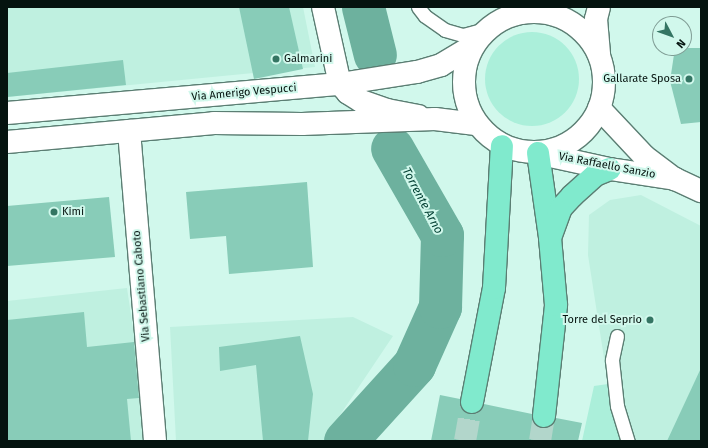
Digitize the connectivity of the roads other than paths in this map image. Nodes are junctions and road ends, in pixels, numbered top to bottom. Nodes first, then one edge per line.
1 (323, 7) edge
2 (418, 7) edge
3 (599, 7) edge
4 (529, 10) edge
5 (489, 28) junction
6 (473, 46) junction
7 (600, 55) junction
8 (340, 84) junction
9 (599, 108) junction
10 (7, 113) edge
11 (435, 119) junction
12 (476, 124) junction
13 (129, 131) junction
14 (7, 142) edge
15 (502, 146) junction
16 (538, 153) junction
17 (610, 169) junction
18 (675, 179) junction
19 (701, 191) edge
20 (550, 238) junction
21 (617, 336) dead end
22 (472, 402) tunnel mouth
23 (544, 416) tunnel mouth
24 (155, 441) edge
25 (628, 441) edge

1 - 8 main road
2 - 5 lane
3 - 7 main road
4 - 5 main road
4 - 7 main road
5 - 6 main road
6 - 8 main road, Via Amerigo Vespucci
6 - 12 main road
7 - 9 main road
8 - 10 main road, Via Amerigo Vespucci
8 - 11 main road
9 - 16 main road
9 - 18 main road, Via Raffaello Sanzio
11 - 12 main road
11 - 13 main road
12 - 15 main road
13 - 14 main road
13 - 24 main road, Via Sebastiano Caboto
15 - 16 main road
15 - 22 highway
16 - 17 main road, Via Raffaello Sanzio
16 - 20 highway
17 - 18 main road, Via Raffaello Sanzio
17 - 20 highway
18 - 19 main road, Via Raffaello Sanzio
20 - 23 highway
21 - 25 lane

